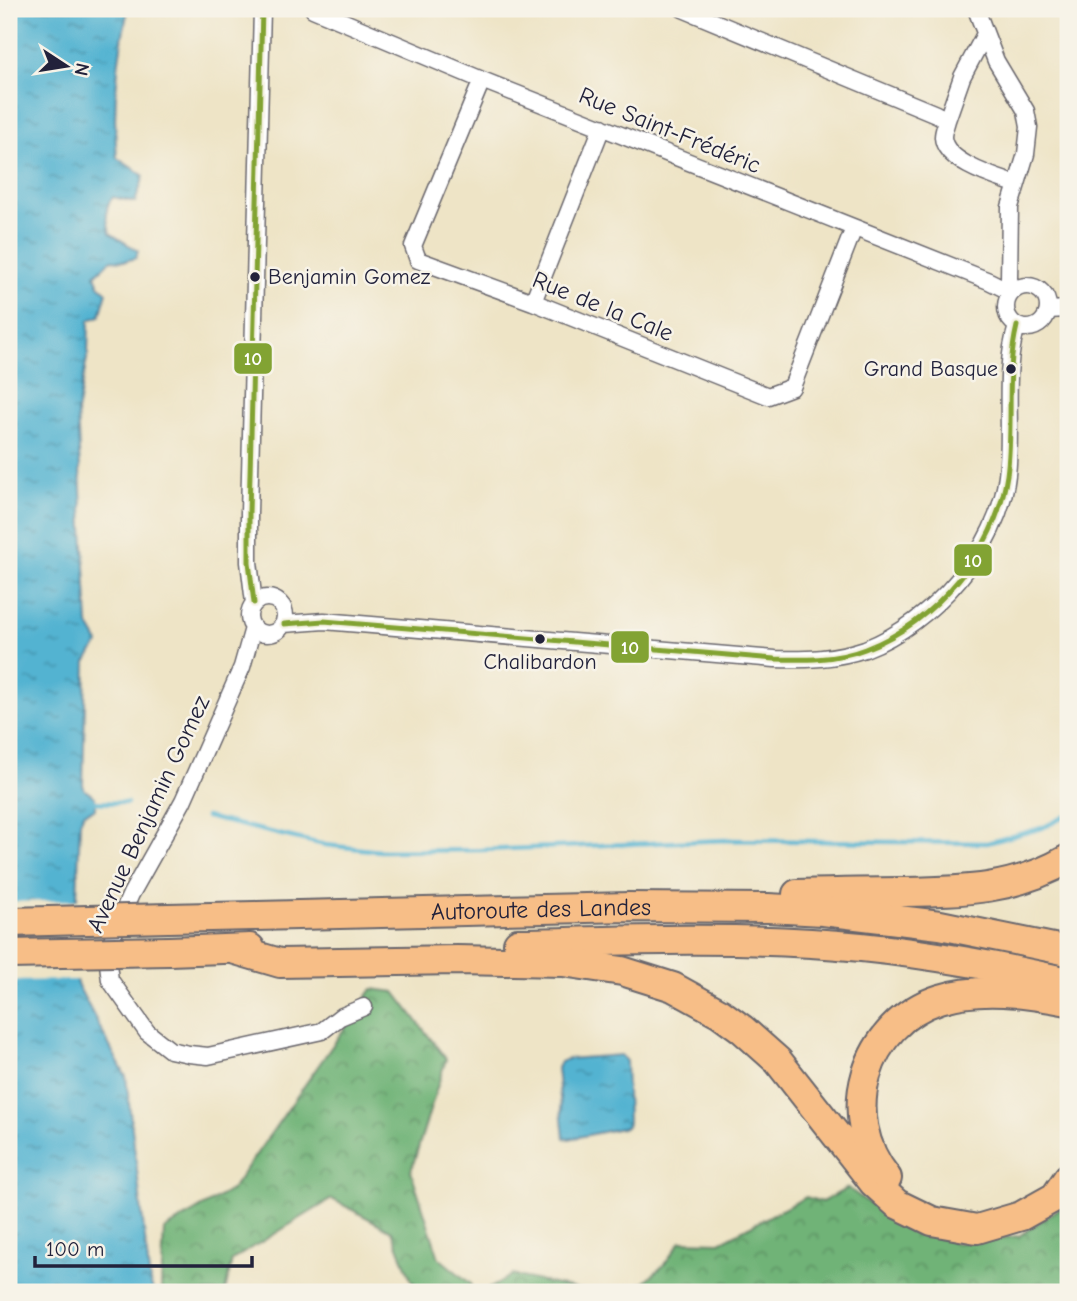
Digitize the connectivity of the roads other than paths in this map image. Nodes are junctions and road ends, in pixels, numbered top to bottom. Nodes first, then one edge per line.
1 (262, 9) edge
2 (313, 9) edge
3 (683, 9) edge
4 (976, 9) edge
5 (719, 14) edge
6 (985, 34) junction
7 (482, 80) junction
8 (947, 120) junction
9 (602, 127) junction
10 (1015, 184) junction
11 (854, 228) junction
12 (1018, 289) junction
13 (533, 302) junction
14 (1068, 309) edge
15 (1048, 310) junction
16 (1017, 326) junction
17 (249, 562) junction
18 (273, 598) junction
19 (254, 603) junction
20 (284, 618) junction
21 (253, 628) junction
22 (268, 634) junction
23 (242, 667) junction
24 (1068, 859) edge
25 (396, 913) junction
26 (9, 922) edge
27 (232, 949) junction
28 (1068, 951) edge
29 (9, 954) edge
30 (1068, 982) edge
31 (1068, 1001) edge
32 (364, 1007) dead end
33 (1068, 1178) edge
34 (932, 1221) junction

1 - 17 street
2 - 7 street, Rue Saint-Frédéric
3 - 5 street
4 - 6 street
5 - 8 street
6 - 8 street
6 - 10 street
7 - 9 street, Rue Saint-Frédéric
7 - 13 street, Rue de la Cale
8 - 10 street
9 - 11 street, Rue Saint-Frédéric
9 - 13 street
10 - 12 street
11 - 12 street, Rue Saint-Frédéric
11 - 13 street, Rue de la Cale
12 - 15 street
12 - 16 street
14 - 15 street
15 - 16 street
16 - 20 street
17 - 18 street
17 - 19 street
18 - 19 street
18 - 20 street
19 - 21 street
20 - 22 street
21 - 22 street
21 - 23 street, Avenue Benjamin Gomez
22 - 23 street, Avenue Benjamin Gomez
23 - 32 street, Avenue Benjamin Gomez
24 - 25 highway
25 - 26 highway, Autoroute des Landes, bridge
25 - 28 highway, Autoroute des Landes
27 - 29 highway, Autoroute des Landes, bridge
27 - 30 highway, Autoroute des Landes
27 - 34 highway
31 - 34 highway
33 - 34 highway

